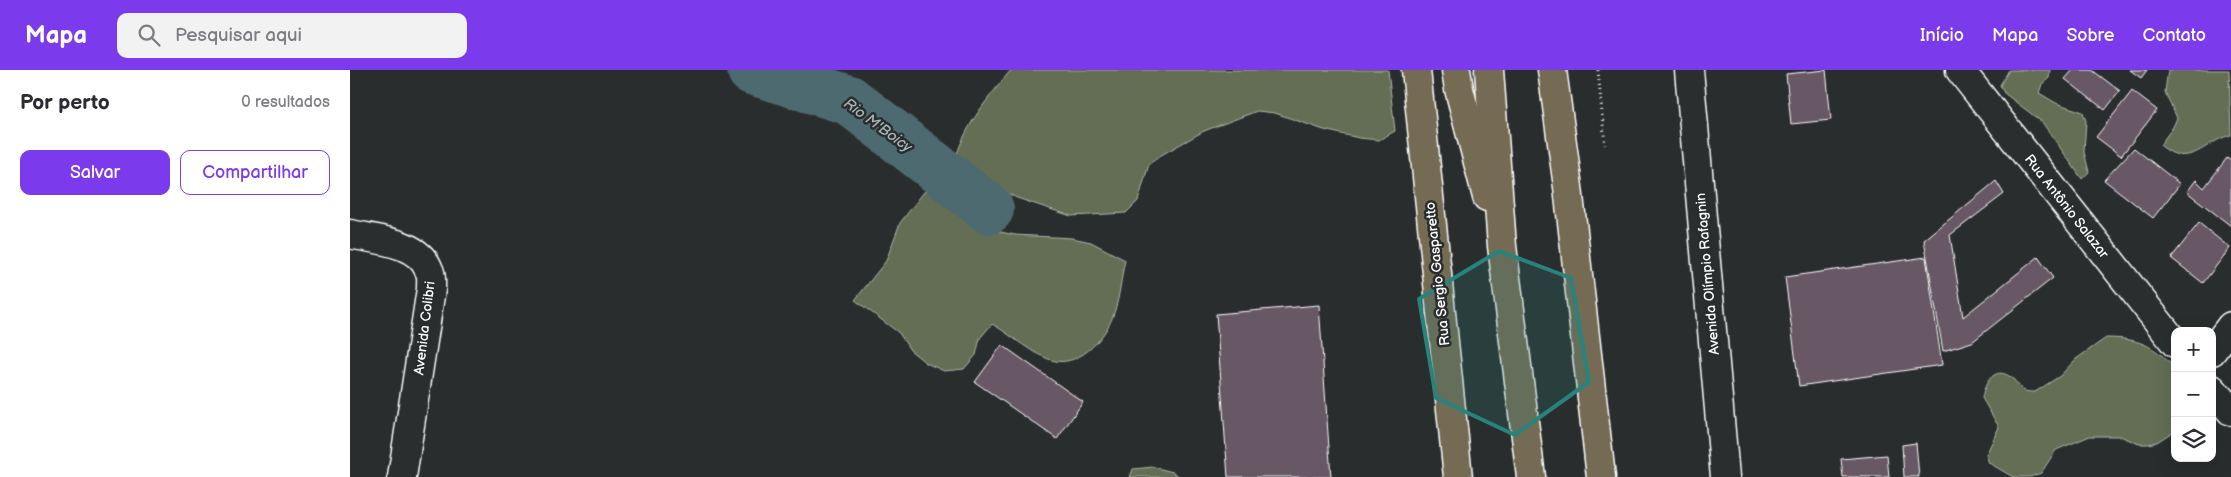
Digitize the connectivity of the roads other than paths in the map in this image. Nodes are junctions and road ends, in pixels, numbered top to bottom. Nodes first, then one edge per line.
1 (1416, 70) edge
2 (1456, 70) edge
3 (1490, 70) edge
4 (1552, 70) edge
5 (1689, 70) edge
6 (1960, 70) edge
7 (350, 234) edge
8 (1502, 246) junction
9 (2231, 326) edge
10 (2171, 338) edge
11 (2216, 346) edge
12 (2216, 394) edge
13 (2231, 412) edge
14 (402, 477) edge
15 (1458, 477) edge
16 (1531, 477) edge
17 (1601, 477) edge
18 (1726, 477) edge

1 - 15 main road, Rua Sergio Gasparetto
2 - 8 main road
3 - 8 main road
4 - 17 main road
5 - 18 street, Avenida Olímpio Rafagnin
6 - 10 street, Rua Antônio Salazar
7 - 14 street, Avenida Colibri
8 - 16 main road
9 - 11 street
12 - 13 street

